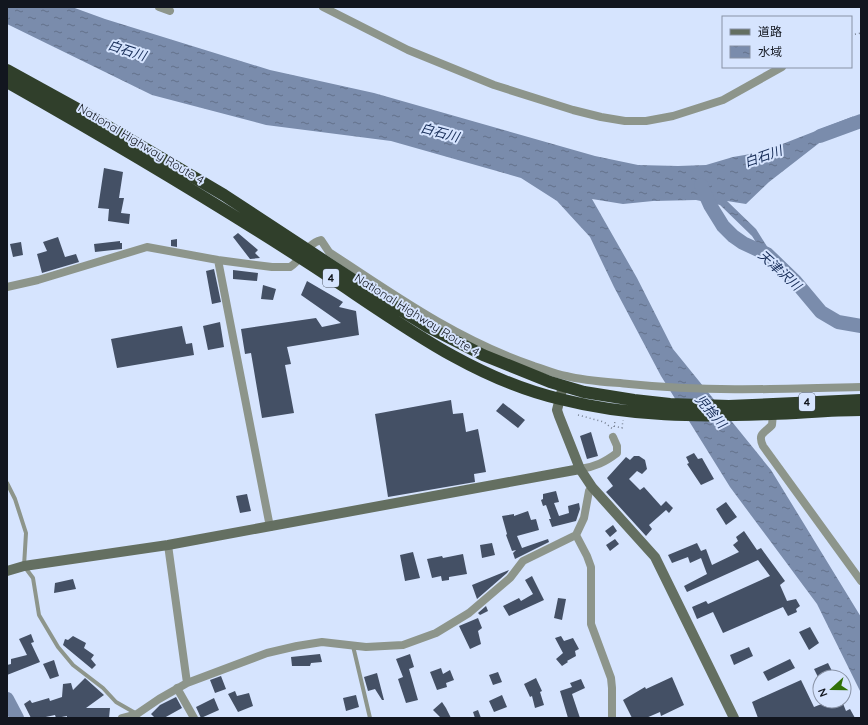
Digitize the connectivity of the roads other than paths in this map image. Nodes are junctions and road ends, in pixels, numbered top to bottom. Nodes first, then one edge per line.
1 (159, 7) edge
2 (323, 7) edge
3 (170, 11) dead end
4 (780, 68) edge
5 (7, 70) edge
6 (7, 82) edge
7 (304, 253) junction
8 (218, 260) junction
9 (7, 287) edge
10 (563, 386) junction
11 (861, 387) edge
12 (560, 399) junction
13 (861, 400) edge
14 (673, 410) junction
15 (755, 410) junction
16 (861, 410) edge
17 (773, 414) junction
18 (613, 433) road end
19 (580, 470) junction
20 (7, 483) edge
21 (592, 487) junction
22 (270, 527) junction
23 (576, 535) junction
24 (168, 546) junction
25 (24, 566) junction
26 (7, 571) edge
27 (861, 581) edge
28 (353, 645) junction
29 (187, 683) junction
30 (178, 688) junction
31 (137, 714) junction
32 (122, 718) edge
33 (194, 718) edge
34 (370, 718) edge
35 (612, 718) edge
36 (734, 718) edge

1 - 3 street
2 - 4 street
5 - 7 highway, National Highway Route 4 / 4
6 - 7 highway, National Highway Route 4 / 4
7 - 8 street
7 - 10 highway, National Highway Route 4 / 4
7 - 11 street
7 - 12 highway, National Highway Route 4 / 4
8 - 9 street
8 - 22 street
10 - 12 street
10 - 14 highway, National Highway Route 4 / 4
12 - 14 highway, National Highway Route 4 / 4
12 - 19 street
13 - 15 highway, National Highway Route 4 / 4
14 - 15 highway, National Highway Route 4 / 4
15 - 17 highway, National Highway Route 4 / 4
16 - 17 highway, National Highway Route 4 / 4
17 - 27 street
18 - 19 street
19 - 21 street
19 - 22 street
20 - 25 lane
21 - 23 street
21 - 36 street
22 - 24 street
23 - 28 street
23 - 35 street
24 - 25 street
24 - 29 street
25 - 26 street
25 - 31 lane
28 - 29 street
28 - 34 lane
29 - 30 street
30 - 31 street
30 - 33 street
31 - 32 street

